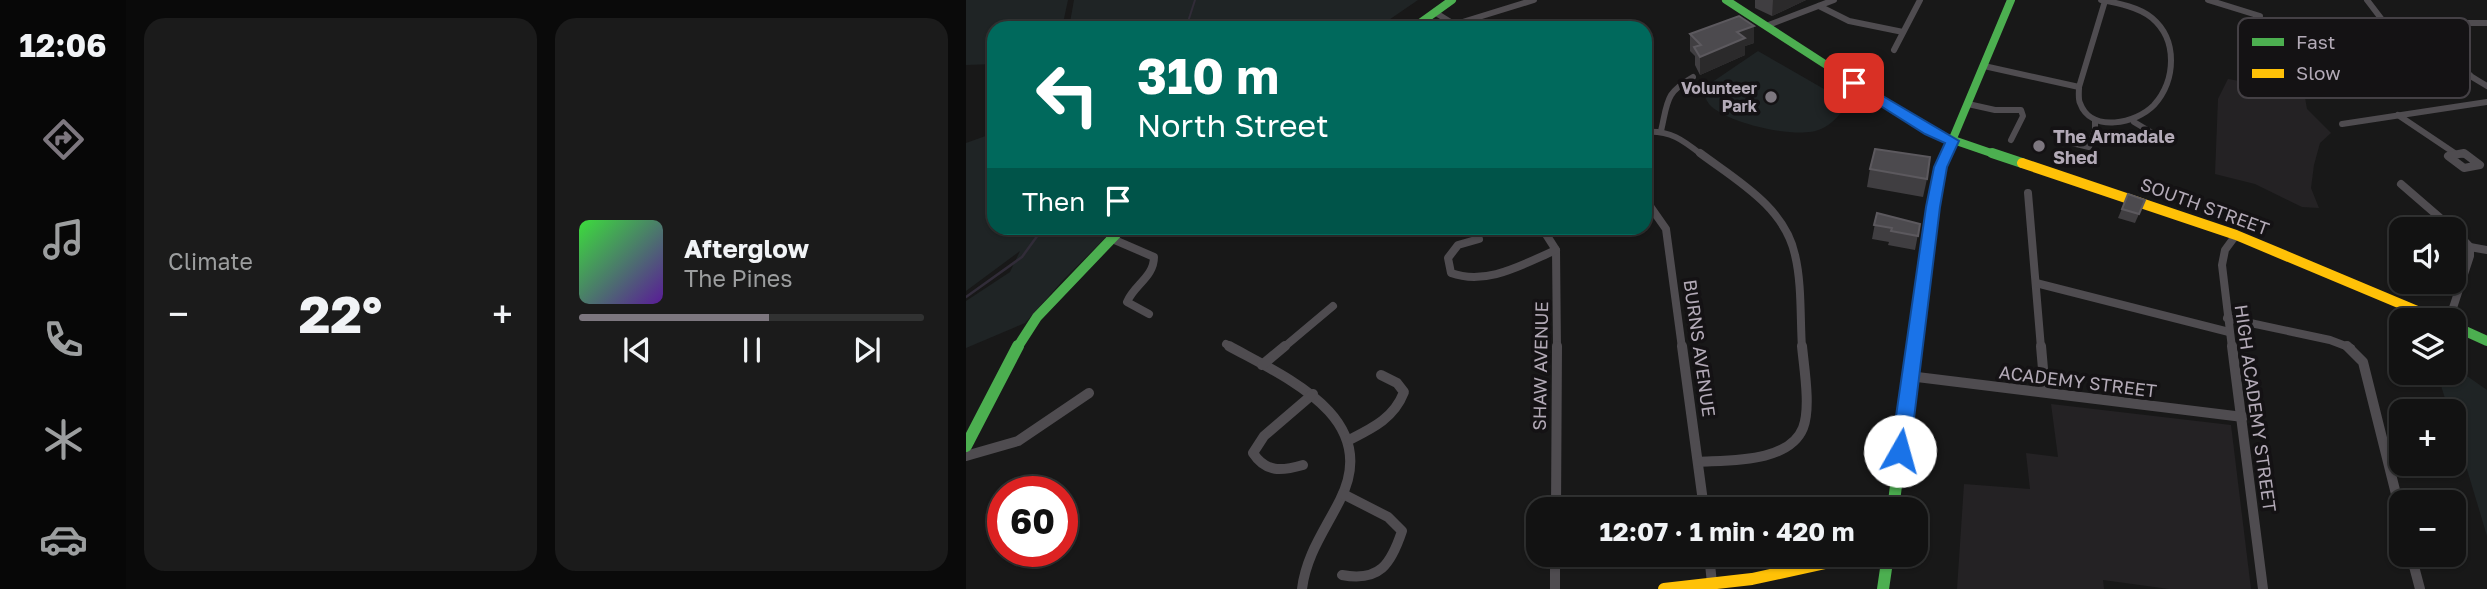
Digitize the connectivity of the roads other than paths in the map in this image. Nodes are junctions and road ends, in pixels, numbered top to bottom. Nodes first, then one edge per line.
1 (1452, 0) edge
2 (1534, 0) edge
3 (1726, 0) edge
4 (1834, 0) edge
5 (1920, 0) edge
6 (2011, 0) edge
7 (2103, 0) edge
8 (2208, 0) edge
9 (2244, 0) edge
10 (2367, 0) edge
11 (1819, 6) junction
12 (2240, 6) dead end
13 (1436, 13) junction
14 (2260, 16) dead end
15 (2381, 18) edge
16 (1424, 21) edge
17 (1449, 21) edge
18 (1472, 21) edge
19 (1766, 26) junction
20 (1903, 32) junction
21 (1894, 50) dead end
22 (1984, 66) junction
23 (2470, 75) edge
24 (1693, 77) dead end
25 (2079, 86) junction
26 (2487, 86) edge
27 (2487, 102) edge
28 (1968, 104) junction
29 (2398, 115) junction
30 (2095, 120) junction
31 (2134, 122) junction
32 (2342, 124) dead end
33 (1661, 131) junction
34 (1652, 132) edge
35 (2011, 140) dead end
36 (2059, 140) dead end
37 (2164, 140) dead end
38 (1952, 141) junction
39 (2456, 154) dead end
40 (2401, 184) dead end
41 (2028, 193) dead end
42 (1652, 209) edge
43 (2438, 217) edge
44 (1114, 235) edge
45 (1546, 235) edge
46 (2236, 235) junction
47 (1110, 238) junction
48 (1479, 239) dead end
49 (2466, 243) edge
50 (2470, 247) junction
51 (1556, 250) junction
52 (2487, 250) edge
53 (2036, 283) junction
54 (1333, 306) dead end
55 (2410, 308) edge
56 (2453, 308) edge
57 (1149, 314) dead end
58 (2227, 318) junction
59 (2466, 331) edge
60 (2229, 332) junction
61 (2487, 341) edge
62 (1226, 344) dead end
63 (1262, 365) junction
64 (1381, 375) dead end
65 (1909, 376) junction
66 (2045, 392) junction
67 (1089, 393) dead end
68 (1313, 394) junction
69 (2243, 417) junction
70 (1349, 440) junction
71 (966, 446) edge
72 (966, 456) edge
73 (1698, 462) junction
74 (1303, 465) dead end
75 (2395, 490) edge
76 (1343, 494) junction
77 (1556, 497) edge
78 (1702, 497) edge
79 (1895, 497) edge
80 (1555, 567) edge
81 (1710, 567) edge
82 (1816, 567) edge
83 (1886, 567) edge
84 (2414, 567) edge
85 (1342, 575) dead end
86 (1712, 583) junction
87 (1752, 584) edge
88 (1302, 589) edge
89 (1555, 589) edge
90 (1664, 589) edge
91 (1883, 589) edge
92 (2263, 589) edge
93 (2420, 589) edge

1 - 13 main road
2 - 18 street
3 - 19 main road, SOUTH STREET
4 - 11 street
5 - 20 street
6 - 22 main road
7 - 25 street
7 - 31 street
8 - 14 street
9 - 12 street
10 - 15 street
11 - 19 street
11 - 20 street
13 - 16 main road
13 - 17 street
19 - 38 main road, SOUTH STREET
20 - 21 street
22 - 25 street
22 - 28 main road
23 - 26 street
24 - 33 street
25 - 30 street
27 - 29 street
28 - 35 street
28 - 38 main road
29 - 32 street
29 - 39 street
30 - 31 street
30 - 36 street
31 - 37 street
33 - 34 street
33 - 73 street
38 - 46 main road, SOUTH STREET
38 - 65 main road
40 - 43 street
41 - 53 street
42 - 73 street, BURNS AVENUE
44 - 47 main road
45 - 51 street, SHAW AVENUE
46 - 55 main road, SOUTH STREET
46 - 58 street, HIGH ACADEMY STREET
47 - 57 street
47 - 71 main road
48 - 51 street
49 - 50 street
50 - 52 street
50 - 56 street
51 - 77 street, SHAW AVENUE
53 - 60 street
53 - 66 street
54 - 63 street
58 - 60 street, HIGH ACADEMY STREET
58 - 75 street
59 - 61 main road
60 - 69 street, HIGH ACADEMY STREET
62 - 63 street
63 - 68 street
64 - 70 street
65 - 66 street, ACADEMY STREET
65 - 79 main road
66 - 69 street, ACADEMY STREET
67 - 72 street
68 - 70 street
68 - 74 street
69 - 92 street, HIGH ACADEMY STREET
70 - 76 street
73 - 78 street, BURNS AVENUE
76 - 85 street
76 - 88 street
80 - 89 street
81 - 86 street
82 - 87 main road
83 - 91 main road
84 - 93 street
86 - 87 main road
86 - 90 main road

